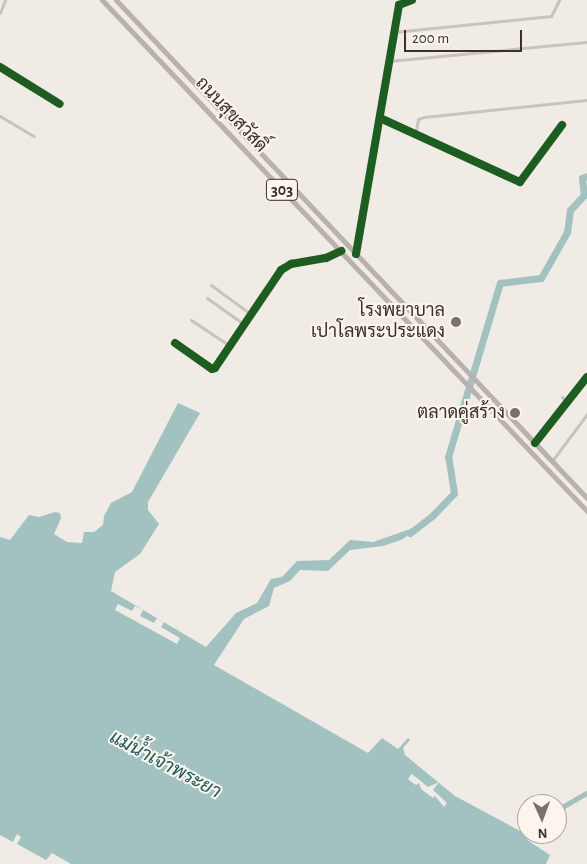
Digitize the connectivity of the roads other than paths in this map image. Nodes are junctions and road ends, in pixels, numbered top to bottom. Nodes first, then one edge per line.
1 (5, 0) edge
2 (102, 0) edge
3 (116, 0) edge
4 (412, 0) edge
5 (559, 0) edge
6 (0, 13) edge
7 (394, 32) junction
8 (587, 42) edge
9 (389, 61) junction
10 (0, 67) edge
11 (587, 100) edge
12 (60, 104) dead end
13 (0, 116) edge
14 (380, 118) junction
15 (562, 125) dead end
16 (415, 135) junction
17 (33, 136) dead end
18 (341, 251) junction
19 (356, 254) junction
20 (211, 285) dead end
21 (207, 298) dead end
22 (252, 315) junction
23 (191, 320) dead end
24 (245, 324) junction
25 (175, 343) dead end
26 (230, 346) junction
27 (587, 377) edge
28 (562, 397) dead end
29 (568, 402) junction
30 (587, 414) edge
31 (535, 443) junction
32 (552, 461) junction
33 (587, 498) edge
34 (587, 511) edge

1 - 6 street
2 - 18 main road, ถนนสุขสวัสดิ์ / 303
3 - 19 main road, ถนนสุขสวัสดิ์ / 303
4 - 7 street
5 - 7 street
7 - 9 street
8 - 9 street
9 - 14 street
10 - 12 street
11 - 16 street
13 - 17 street
14 - 16 street
14 - 19 street
15 - 16 street
18 - 22 street
18 - 34 main road, ถนนสุขสวัสดิ์ / 303
19 - 31 main road, ถนนสุขสวัสดิ์ / 303
20 - 22 street
21 - 24 street
22 - 24 street
23 - 26 street
24 - 26 street
25 - 26 street
27 - 29 street
28 - 29 street
29 - 31 street
30 - 32 street
31 - 32 main road, ถนนสุขสวัสดิ์ / 303
32 - 33 main road, ถนนสุขสวัสดิ์ / 303

